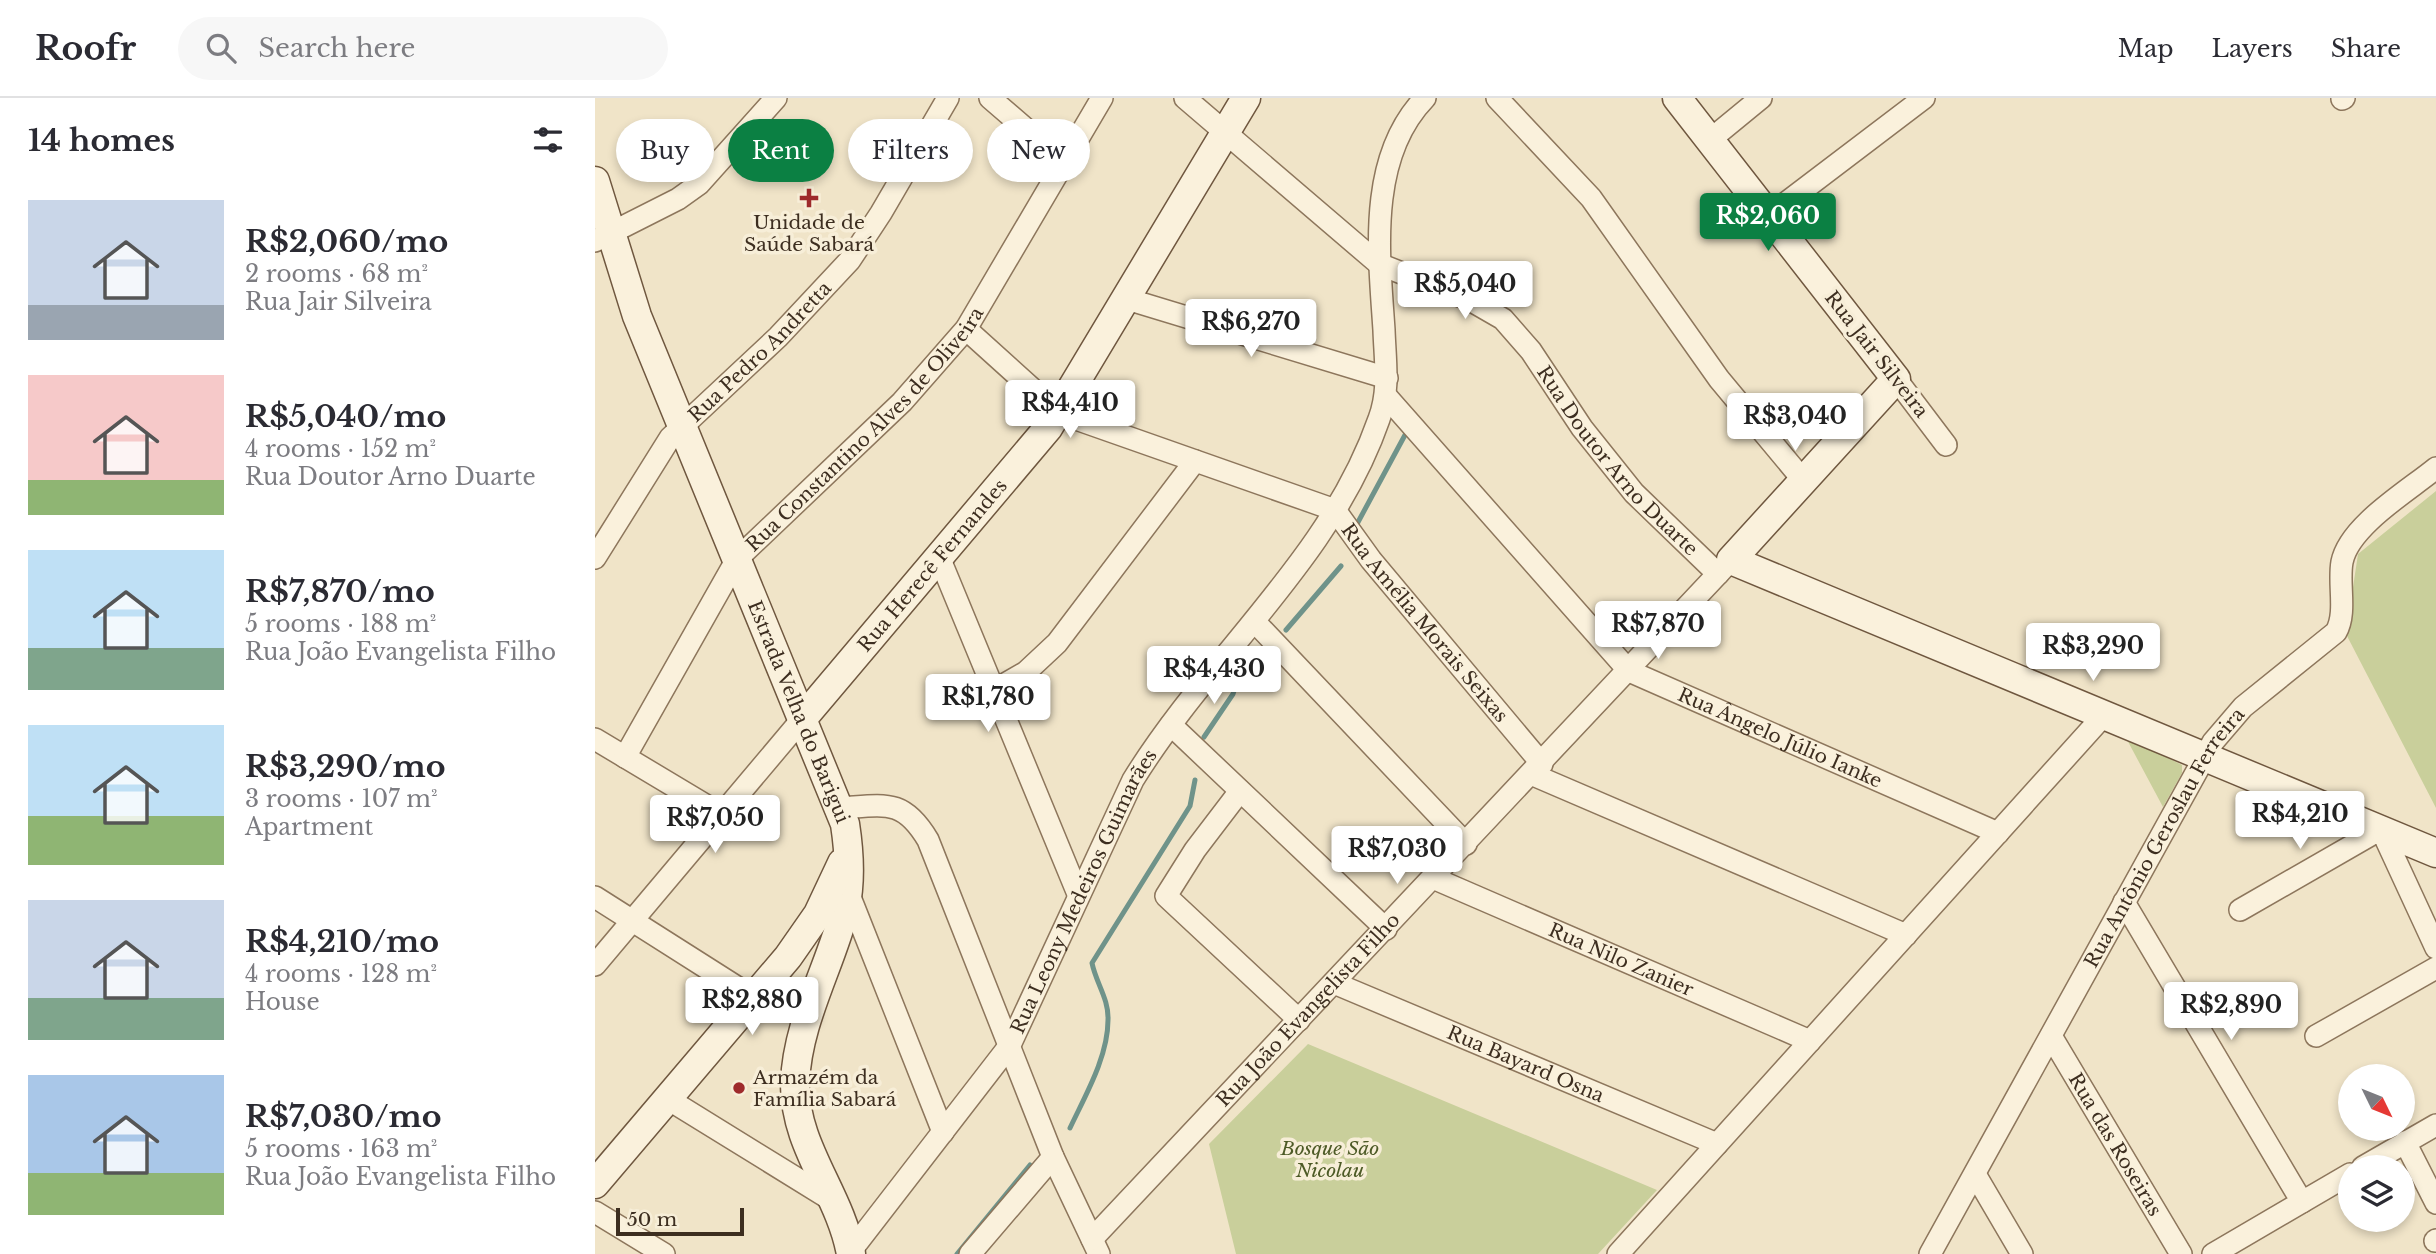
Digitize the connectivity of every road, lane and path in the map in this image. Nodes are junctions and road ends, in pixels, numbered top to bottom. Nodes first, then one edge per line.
1 (776, 98) edge
2 (948, 98) edge
3 (990, 98) edge
4 (1102, 98) edge
5 (1185, 98) edge
6 (1246, 98) edge
7 (1425, 98) edge
8 (1497, 98) edge
9 (1677, 98) edge
10 (1761, 98) edge
11 (1924, 98) edge
12 (1014, 119) edge
13 (1090, 119) edge
14 (1225, 133) junction
15 (1711, 139) junction
16 (595, 181) edge
17 (1052, 182) edge
18 (1770, 215) junction
19 (604, 236) edge
20 (1380, 264) junction
21 (1127, 299) junction
22 (966, 329) junction
23 (1896, 379) junction
24 (1386, 387) junction
25 (1059, 413) junction
26 (682, 425) junction
27 (1947, 445) dead end
28 (1195, 461) junction
29 (2436, 468) edge
30 (1803, 480) junction
31 (1335, 510) junction
32 (939, 557) junction
33 (595, 558) edge
34 (737, 559) junction
35 (1725, 566) junction
36 (1255, 622) junction
37 (1629, 671) junction
38 (993, 691) junction
39 (2105, 714) junction
40 (803, 718) junction
41 (1171, 725) junction
42 (595, 739) edge
43 (2205, 756) junction
44 (625, 757) junction
45 (1537, 769) junction
46 (1240, 791) junction
47 (840, 808) junction
48 (722, 814) junction
49 (2381, 829) junction
50 (1999, 832) junction
51 (1466, 844) junction
52 (847, 851) junction
53 (2436, 853) edge
54 (1433, 878) junction
55 (848, 892) junction
56 (1078, 894) junction
57 (595, 897) edge
58 (2125, 902) junction
59 (2240, 910) dead end
60 (633, 920) junction
61 (1386, 929) junction
62 (1906, 935) junction
63 (2436, 948) edge
64 (595, 965) edge
65 (2436, 968) edge
66 (1334, 983) junction
67 (754, 998) junction
68 (1299, 1020) junction
69 (2051, 1036) junction
70 (2316, 1036) dead end
71 (1810, 1041) junction
72 (1010, 1045) junction
73 (668, 1099) junction
74 (2436, 1125) edge
75 (943, 1132) junction
76 (2405, 1142) junction
77 (1717, 1144) junction
78 (2383, 1155) edge
79 (1053, 1157) junction
80 (1975, 1174) junction
81 (2338, 1181) edge
82 (595, 1184) edge
83 (830, 1199) junction
84 (2302, 1202) junction
85 (2436, 1203) edge
86 (595, 1212) edge
87 (1096, 1247) edge
88 (850, 1253) edge
89 (664, 1254) edge
90 (970, 1254) edge
91 (1618, 1254) edge
92 (1930, 1254) edge
93 (2022, 1254) edge
94 (2181, 1254) edge
95 (2213, 1254) edge

1 - 19 street
2 - 26 street, Rua Pedro Andretta
3 - 12 street
4 - 13 street, Rua Constantino Alves de Oliveira
5 - 14 street, Rua Doutor Arno Duarte
6 - 14 street, Rua Herecê Fernandes
7 - 20 street, Rua Leony Medeiros Guimarães
8 - 30 street
9 - 15 street, Rua Jair Silveira
10 - 15 street
11 - 18 street
14 - 20 street, Rua Doutor Arno Duarte
14 - 21 street, Rua Herecê Fernandes
15 - 18 street, Rua Jair Silveira
16 - 19 street, Estrada Velha do Barigui
17 - 22 street, Rua Constantino Alves de Oliveira
18 - 23 street, Rua Jair Silveira
19 - 26 street, Estrada Velha do Barigui
20 - 24 street, Rua Leony Medeiros Guimarães
20 - 35 street, Rua Doutor Arno Duarte
21 - 24 street
21 - 25 street, Rua Herecê Fernandes
22 - 25 street, Rua Amélia Morais Seixas
22 - 34 street, Rua Constantino Alves de Oliveira
23 - 27 street, Rua Jair Silveira
23 - 30 street, Rua João Evangelista Filho
24 - 31 street, Rua Leony Medeiros Guimarães
24 - 37 street, Rua Ângelo Júlio Ianke
25 - 28 street, Rua Amélia Morais Seixas
25 - 32 street, Rua Herecê Fernandes
26 - 33 street, Rua Pedro Andretta
26 - 34 street, Estrada Velha do Barigui
28 - 31 street, Rua Amélia Morais Seixas
28 - 38 street
29 - 43 street, Rua Antônio Geroslau Ferreira
30 - 35 street, Rua João Evangelista Filho
31 - 36 street, Rua Leony Medeiros Guimarães
31 - 45 street, Rua Amélia Morais Seixas
32 - 38 street
32 - 40 street, Rua Herecê Fernandes
34 - 40 street, Estrada Velha do Barigui
34 - 44 street, Rua Constantino Alves de Oliveira
35 - 37 street, Rua João Evangelista Filho
35 - 39 street
36 - 41 street, Rua Leony Medeiros Guimarães
36 - 51 street
37 - 45 street, Rua João Evangelista Filho
37 - 50 street, Rua Ângelo Júlio Ianke
38 - 56 street
39 - 43 street
39 - 50 street
40 - 47 street, Estrada Velha do Barigui
40 - 48 street, Rua Herecê Fernandes
41 - 46 street
41 - 56 street, Rua Leony Medeiros Guimarães
42 - 44 street
43 - 49 street
43 - 58 street, Rua Antônio Geroslau Ferreira
44 - 48 street
45 - 51 street, Rua João Evangelista Filho
45 - 62 street, Rua Amélia Morais Seixas
46 - 61 street
46 - 68 street
47 - 52 street, Estrada Velha do Barigui
47 - 72 street
48 - 60 street, Rua Herecê Fernandes
49 - 53 street
49 - 59 street
49 - 63 street
50 - 62 street
51 - 54 street, Rua João Evangelista Filho
52 - 55 street, Estrada Velha do Barigui
52 - 67 street
54 - 61 street, Rua João Evangelista Filho
54 - 71 street, Rua Nilo Zanier
55 - 75 street
55 - 83 street, Estrada Velha do Barigui
56 - 72 street, Rua Leony Medeiros Guimarães
57 - 60 street
58 - 69 street, Rua Antônio Geroslau Ferreira
58 - 84 street
60 - 64 street, Rua Herecê Fernandes
60 - 67 street
61 - 66 street, Rua João Evangelista Filho
62 - 71 street
65 - 70 street
66 - 68 street, Rua João Evangelista Filho
66 - 77 street, Rua Bayard Osna
67 - 73 street
68 - 87 street, Rua João Evangelista Filho
69 - 80 street, Rua Antônio Geroslau Ferreira
69 - 94 street, Rua das Roseiras
71 - 77 street
72 - 75 street, Rua Leony Medeiros Guimarães
72 - 79 street
73 - 82 street
73 - 83 street
74 - 76 street
75 - 88 street, Rua Leony Medeiros Guimarães
76 - 78 street
76 - 85 street
77 - 91 street
79 - 87 street
79 - 90 street
80 - 92 street, Rua Antônio Geroslau Ferreira
80 - 93 street
81 - 84 street
83 - 88 street, Estrada Velha do Barigui
84 - 95 street
86 - 89 street

